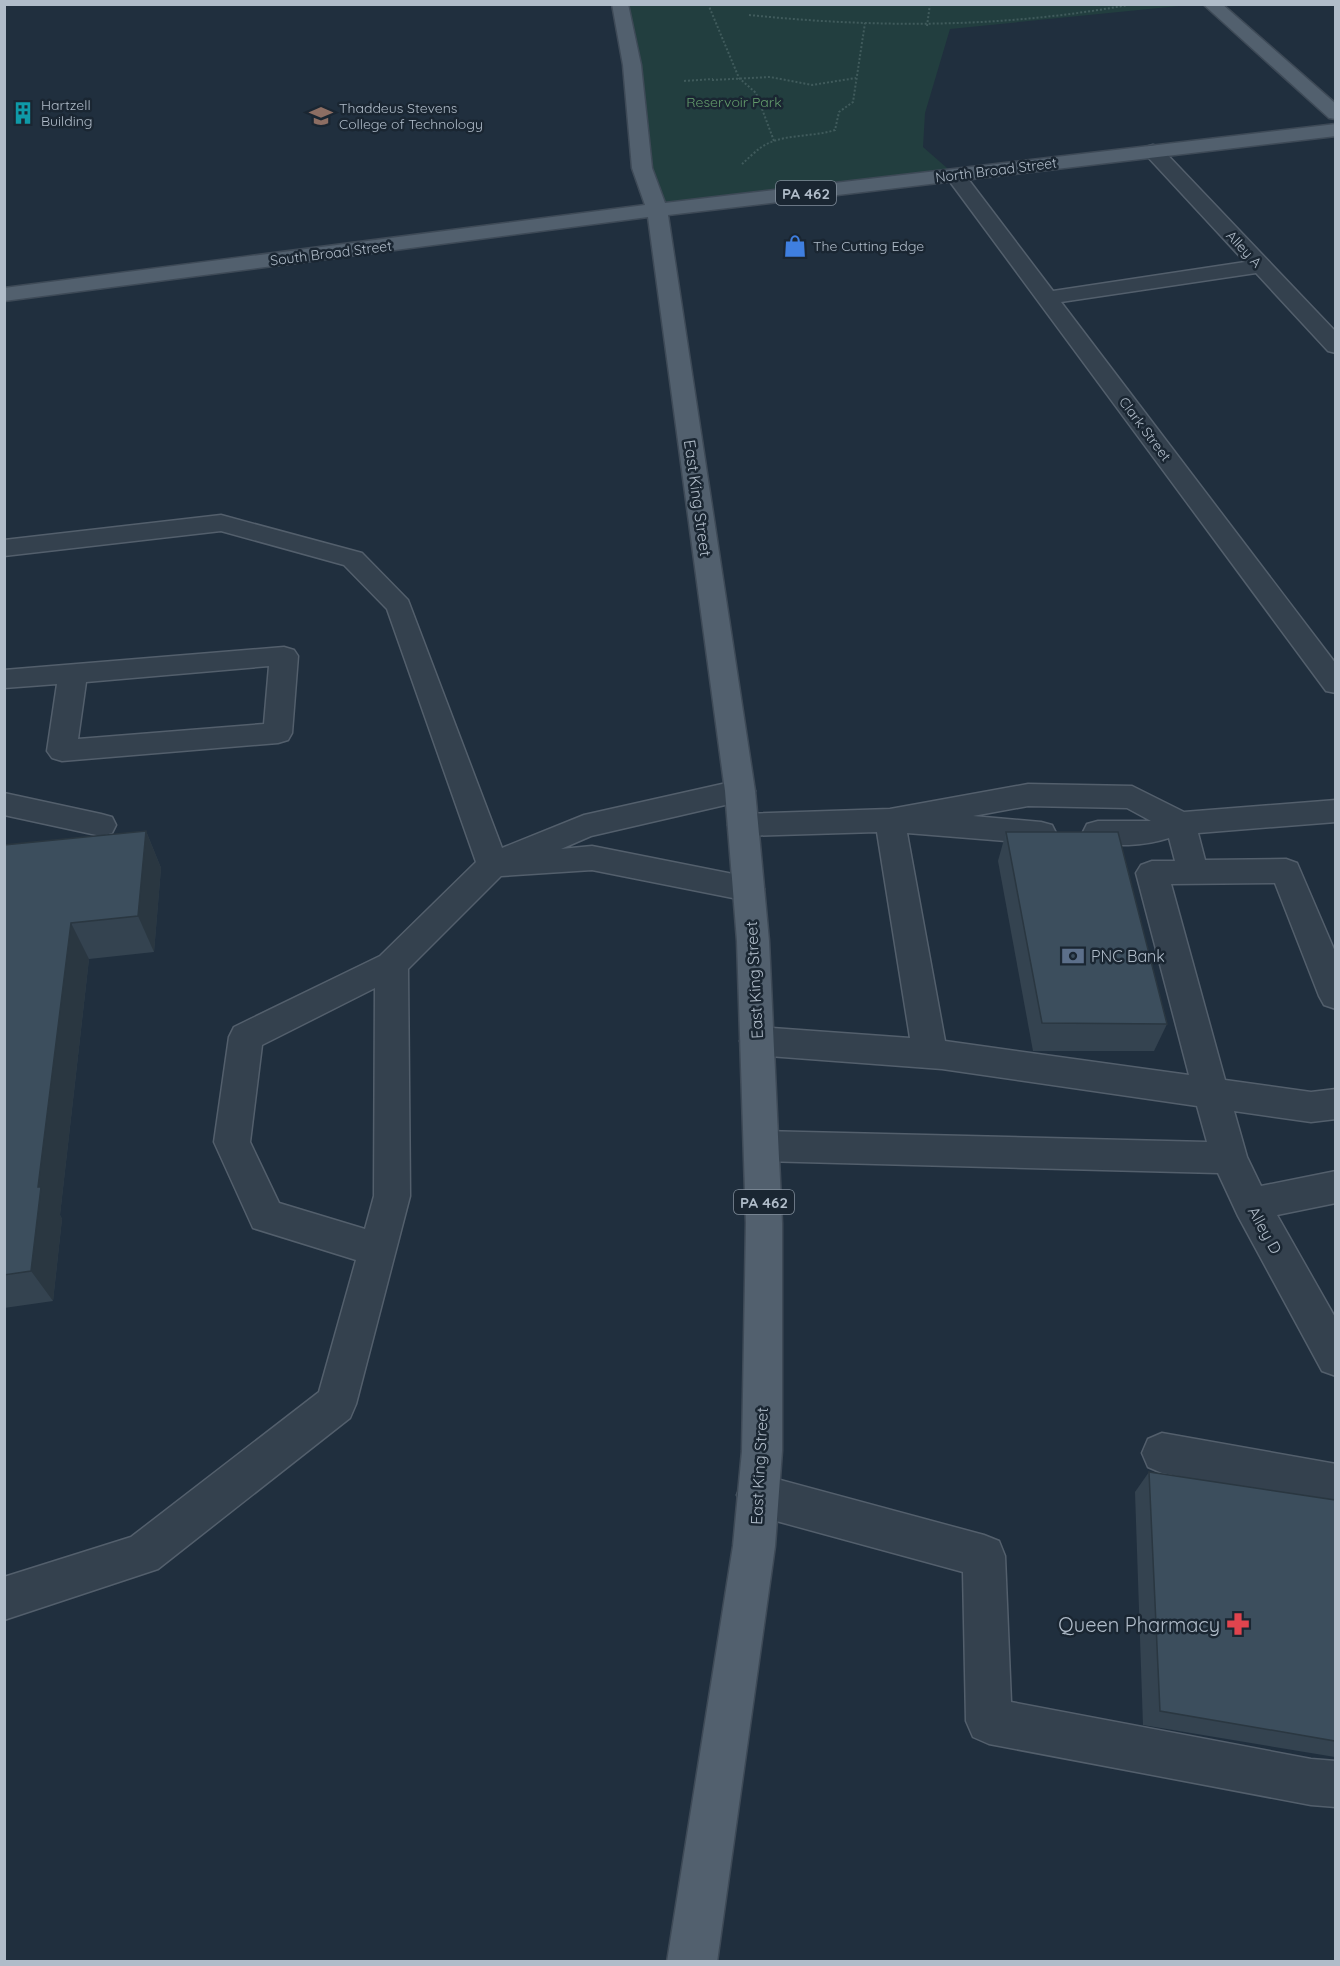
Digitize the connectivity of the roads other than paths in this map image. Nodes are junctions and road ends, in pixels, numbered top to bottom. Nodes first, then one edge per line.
1 (620, 4) edge
2 (1211, 4) edge
3 (1335, 114) edge
4 (1335, 130) edge
5 (1153, 152) junction
6 (955, 175) junction
7 (657, 210) junction
8 (1260, 266) junction
9 (4, 295) edge
10 (1046, 298) junction
11 (1335, 346) edge
12 (4, 548) edge
13 (73, 673) junction
14 (4, 678) edge
15 (1335, 684) edge
16 (4, 804) edge
17 (742, 808) junction
18 (1335, 810) edge
19 (891, 820) junction
20 (1180, 823) junction
21 (101, 825) dead end
22 (1098, 832) edge
23 (1041, 833) edge
24 (493, 865) junction
25 (1193, 872) junction
26 (748, 889) junction
27 (392, 964) junction
28 (1335, 996) edge
29 (757, 1041) junction
30 (930, 1054) junction
31 (1213, 1095) junction
32 (1335, 1104) edge
33 (762, 1146) junction
34 (1229, 1158) junction
35 (1335, 1187) edge
36 (1251, 1204) junction
37 (378, 1250) junction
38 (1335, 1358) edge
39 (1162, 1453) dead end
40 (1335, 1485) edge
41 (758, 1495) junction
42 (4, 1599) edge
43 (1335, 1784) edge
44 (692, 1962) edge

1 - 7 main road, East King Street / PA 462
2 - 3 main road
4 - 5 main road, North Broad Street / PA 462
5 - 6 main road, North Broad Street / PA 462
5 - 8 street, Alley A
6 - 7 main road, North Broad Street / PA 462
6 - 10 street, Clark Street
7 - 9 main road, South Broad Street
7 - 17 main road, East King Street / PA 462
8 - 10 street
8 - 11 street, Alley A
10 - 15 street, Clark Street
12 - 24 street
13 - 13 street
13 - 14 street
16 - 21 street
17 - 19 street
17 - 24 street
17 - 26 main road, East King Street / PA 462
18 - 20 street
19 - 20 street
19 - 23 street
19 - 30 street
20 - 22 street
20 - 25 street
24 - 26 street
24 - 27 street
25 - 28 street
25 - 31 street, Alley D
26 - 29 main road, East King Street / PA 462
27 - 37 street
27 - 37 street
29 - 30 street
29 - 33 main road, East King Street / PA 462
30 - 31 street
31 - 32 street
31 - 34 street, Alley D
33 - 34 street
33 - 41 main road, East King Street / PA 462
34 - 36 street, Alley D
35 - 36 street
36 - 38 street, Alley D
37 - 42 street
39 - 40 street
41 - 43 street
41 - 44 main road, East King Street / PA 462

